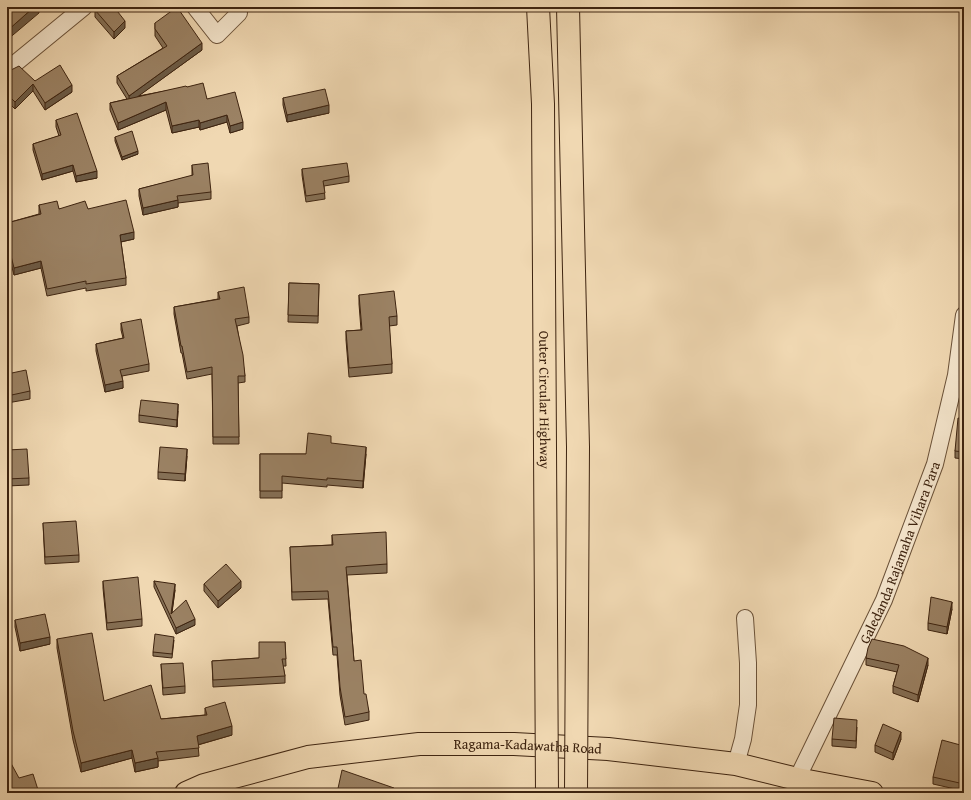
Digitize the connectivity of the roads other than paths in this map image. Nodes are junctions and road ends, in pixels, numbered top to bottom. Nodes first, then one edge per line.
1 (84, 7) edge
2 (195, 7) edge
3 (538, 7) edge
4 (568, 7) edge
5 (239, 13) dead end
6 (7, 68) edge
7 (964, 315) edge
8 (745, 618) dead end
9 (736, 764) junction
10 (797, 779) junction
11 (186, 793) edge
12 (548, 793) edge
13 (576, 793) edge
14 (872, 793) edge

1 - 6 street
2 - 5 street
3 - 12 main road, Outer Circular Highway, bridge
4 - 13 main road, bridge
7 - 10 street, Galedanda Rajamaha Vihara Para
8 - 9 street
9 - 10 main road, Ragama-Kadawatha Road
9 - 11 main road, Ragama-Kadawatha Road
10 - 14 main road, Ragama-Kadawatha Road

